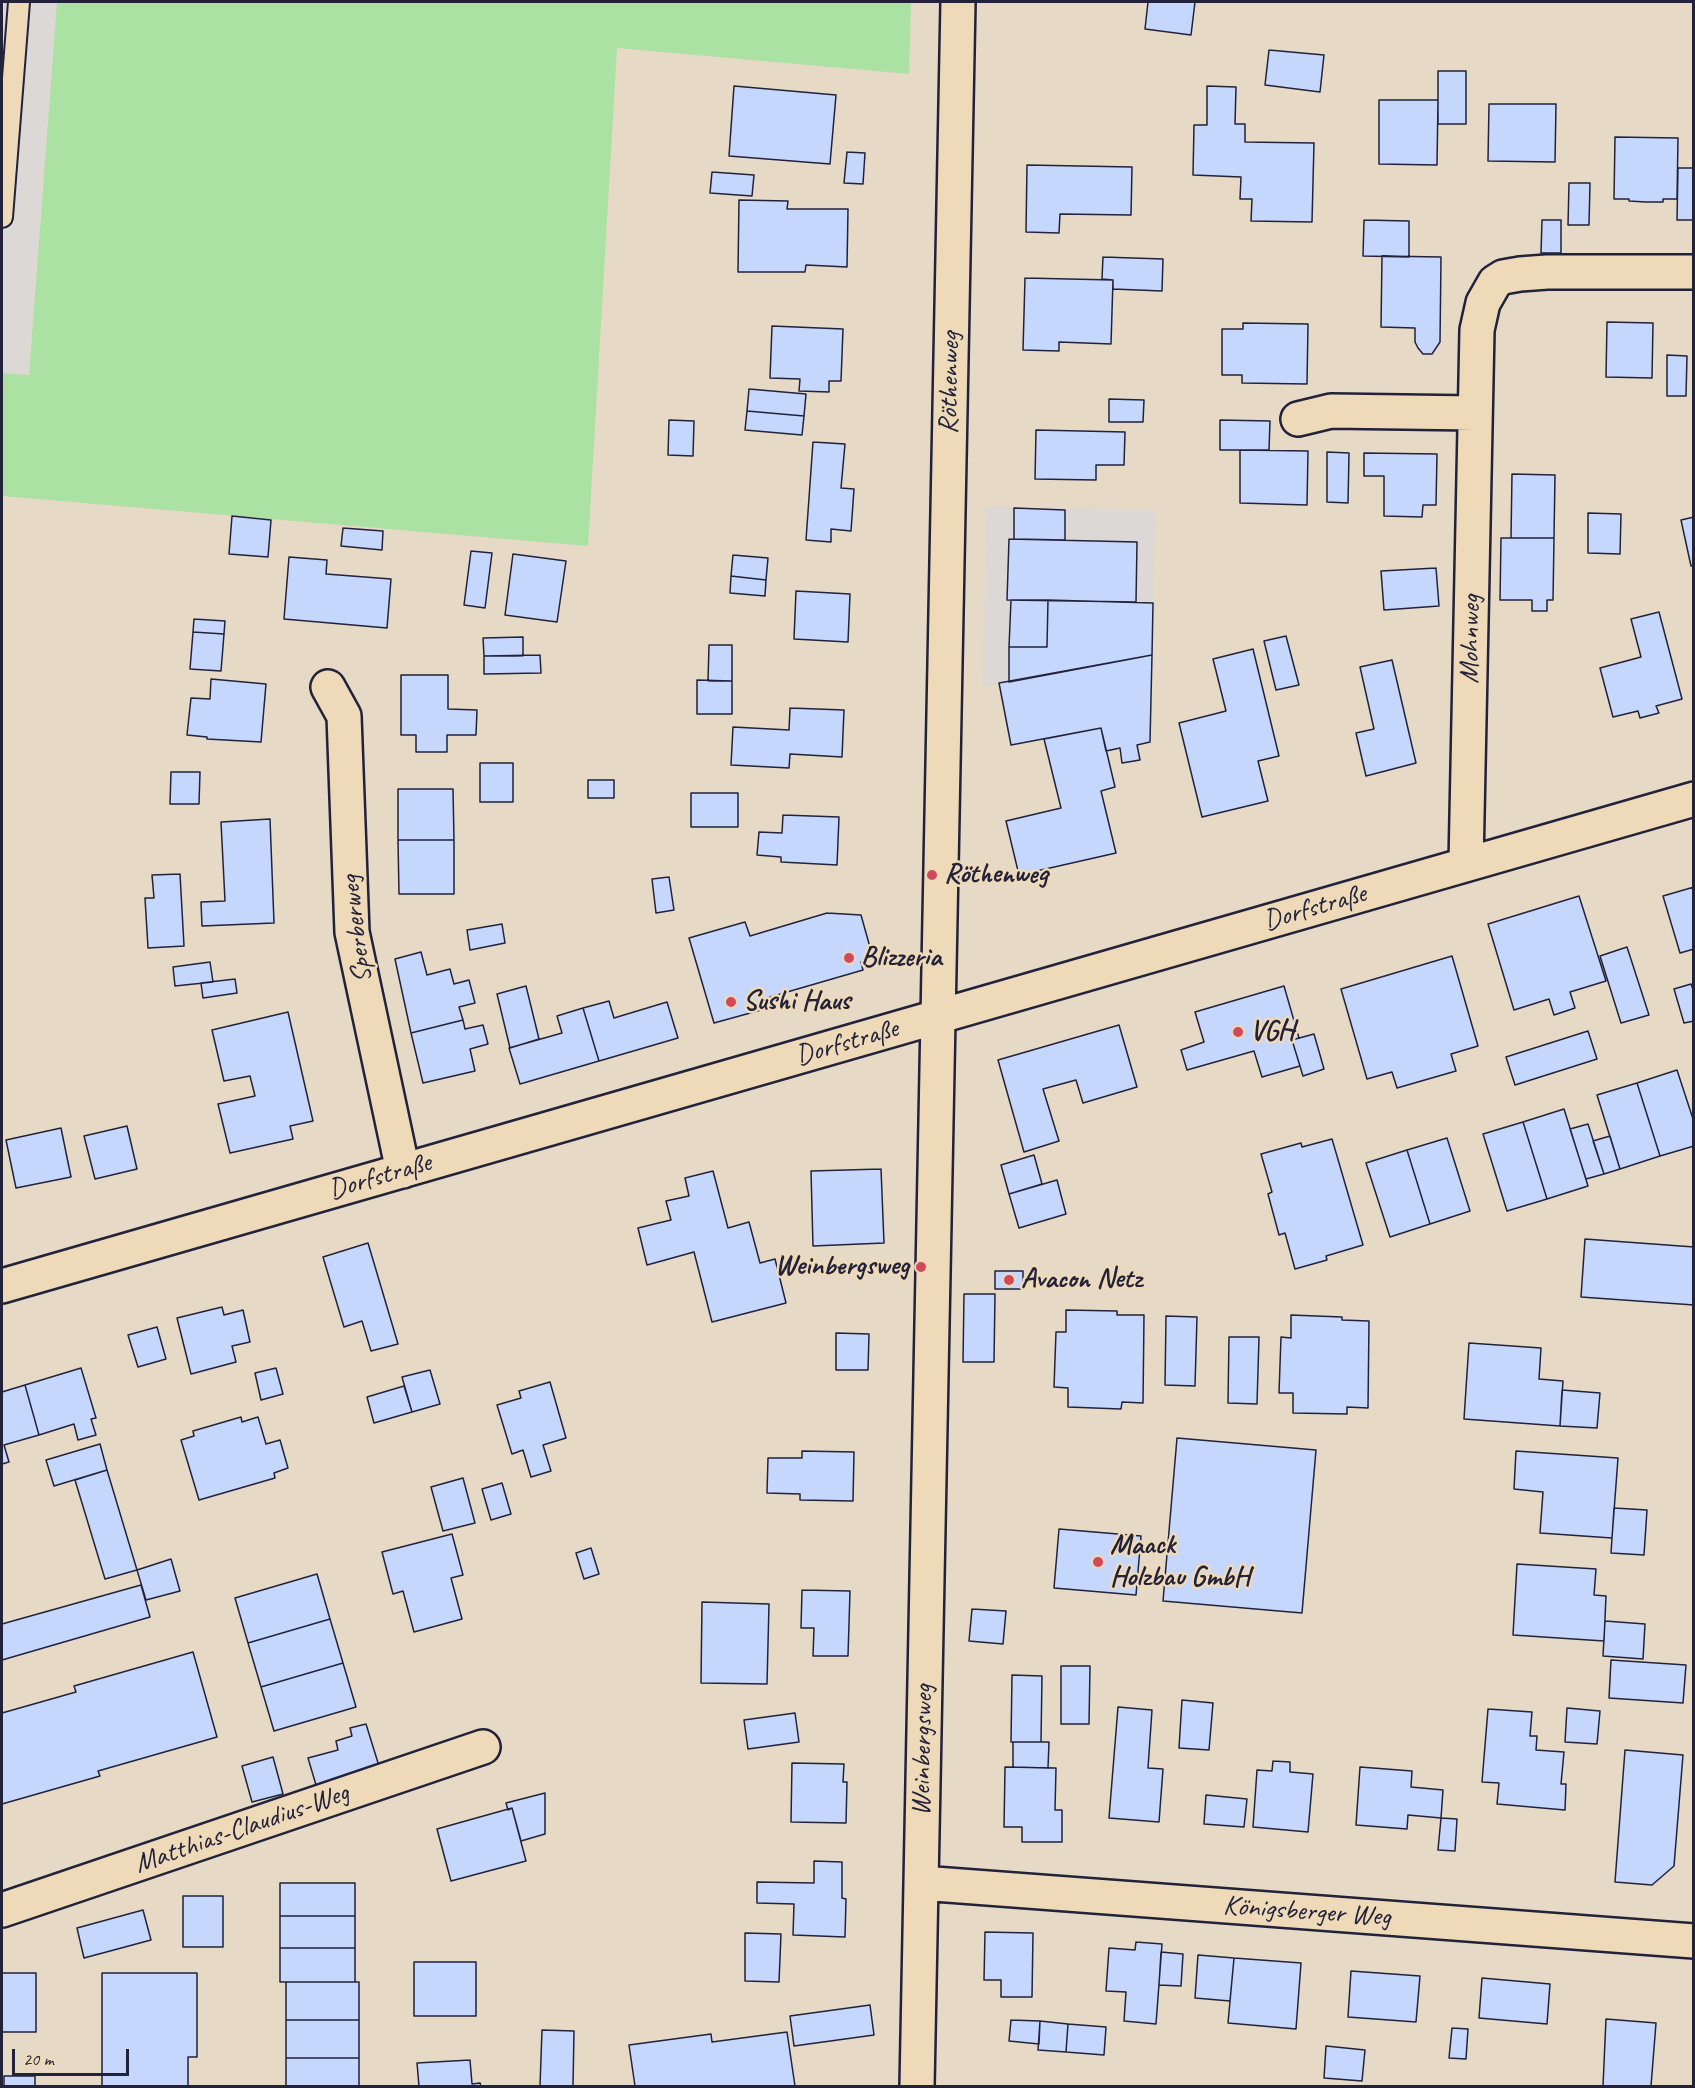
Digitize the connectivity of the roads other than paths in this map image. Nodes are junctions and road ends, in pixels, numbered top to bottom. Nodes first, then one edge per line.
1 (19, 2) edge
2 (958, 2) edge
3 (2, 218) edge
4 (1694, 272) edge
5 (1475, 413) junction
6 (1298, 419) dead end
7 (328, 687) dead end
8 (1694, 799) edge
9 (1467, 864) junction
10 (938, 1017) junction
11 (403, 1171) junction
12 (2, 1286) edge
13 (483, 1747) dead end
14 (921, 1883) junction
15 (2, 1910) edge
16 (1694, 1941) edge
17 (917, 2086) edge

1 - 3 lane
2 - 10 street, Röthenweg
4 - 5 street, Mohnweg
5 - 6 street
5 - 9 street, Mohnweg
7 - 11 street, Sperberweg
8 - 9 street, Dorfstraße
9 - 10 street, Dorfstraße
10 - 11 street, Dorfstraße
10 - 14 street, Weinbergsweg
11 - 12 street, Dorfstraße
13 - 15 street, Matthias-Claudius-Weg
14 - 16 street, Königsberger Weg
14 - 17 street, Weinbergsweg

